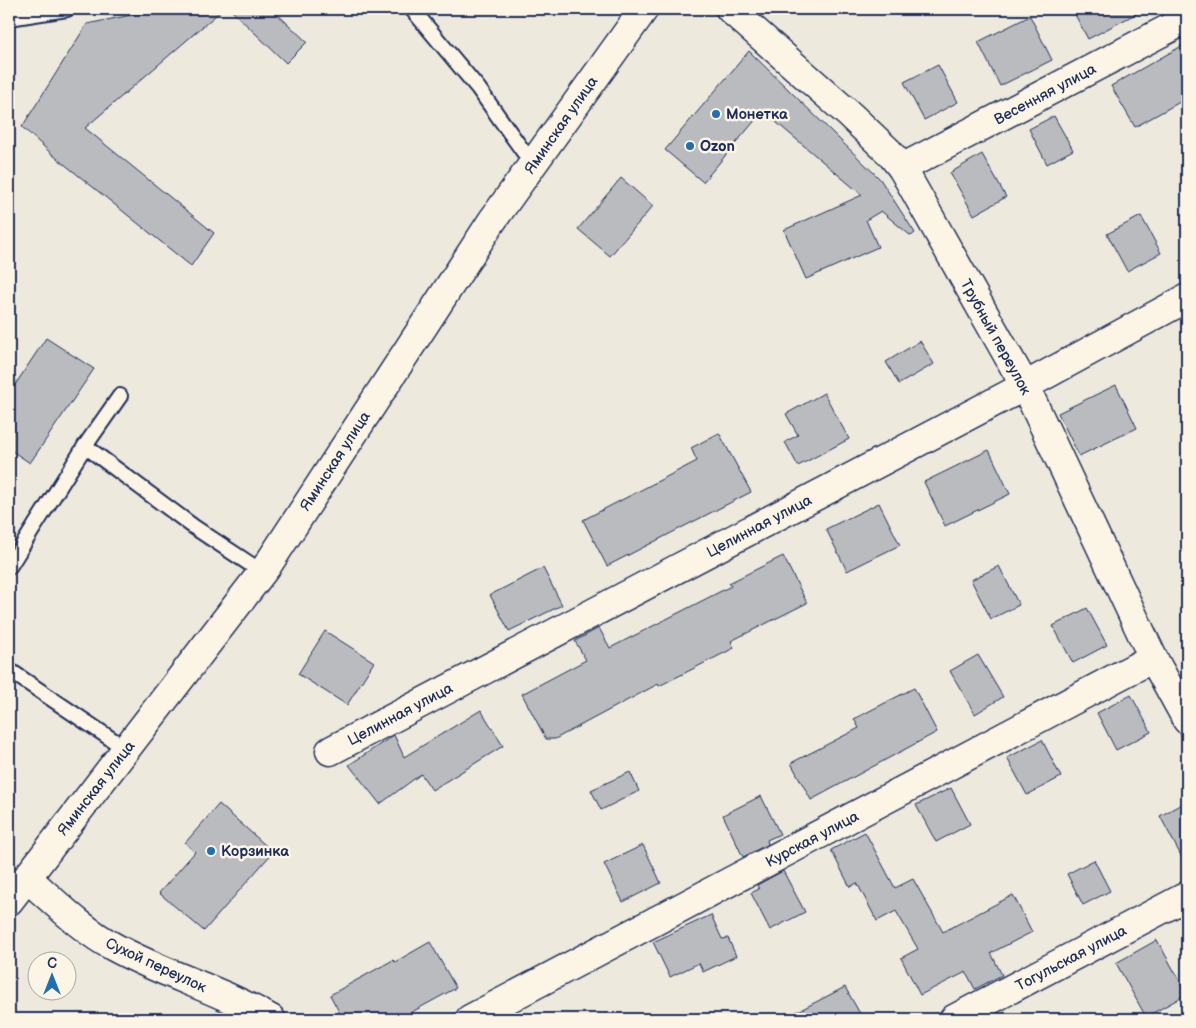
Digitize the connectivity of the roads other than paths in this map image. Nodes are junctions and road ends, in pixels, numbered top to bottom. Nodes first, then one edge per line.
1 (67, 9) edge
2 (412, 9) edge
3 (644, 9) edge
4 (730, 9) edge
5 (9, 18) edge
6 (1187, 19) edge
7 (533, 165) junction
8 (902, 168) junction
9 (1187, 298) edge
10 (1025, 386) junction
11 (120, 396) dead end
12 (85, 446) junction
13 (9, 566) edge
14 (262, 572) junction
15 (1153, 658) junction
16 (9, 670) edge
17 (1187, 720) edge
18 (126, 749) junction
19 (330, 751) dead end
20 (27, 878) junction
21 (1187, 896) edge
22 (9, 901) edge
23 (271, 1019) edge
24 (470, 1019) edge
25 (954, 1019) edge

1 - 5 lane
2 - 7 lane
3 - 7 street, Яминская улица
4 - 8 street, Трубный переулок
6 - 8 street, Весенняя улица
7 - 14 street, Яминская улица
8 - 10 street, Трубный переулок
9 - 10 street, Целинная улица
10 - 15 street, Трубный переулок
10 - 19 street, Целинная улица
11 - 12 lane
12 - 13 lane
12 - 14 lane
14 - 18 street, Яминская улица
15 - 17 street, Трубный переулок
15 - 24 street, Курская улица
16 - 18 lane
18 - 20 street, Яминская улица
20 - 22 street, Яминская улица
20 - 23 street, Сухой переулок
21 - 25 street, Тогульская улица

